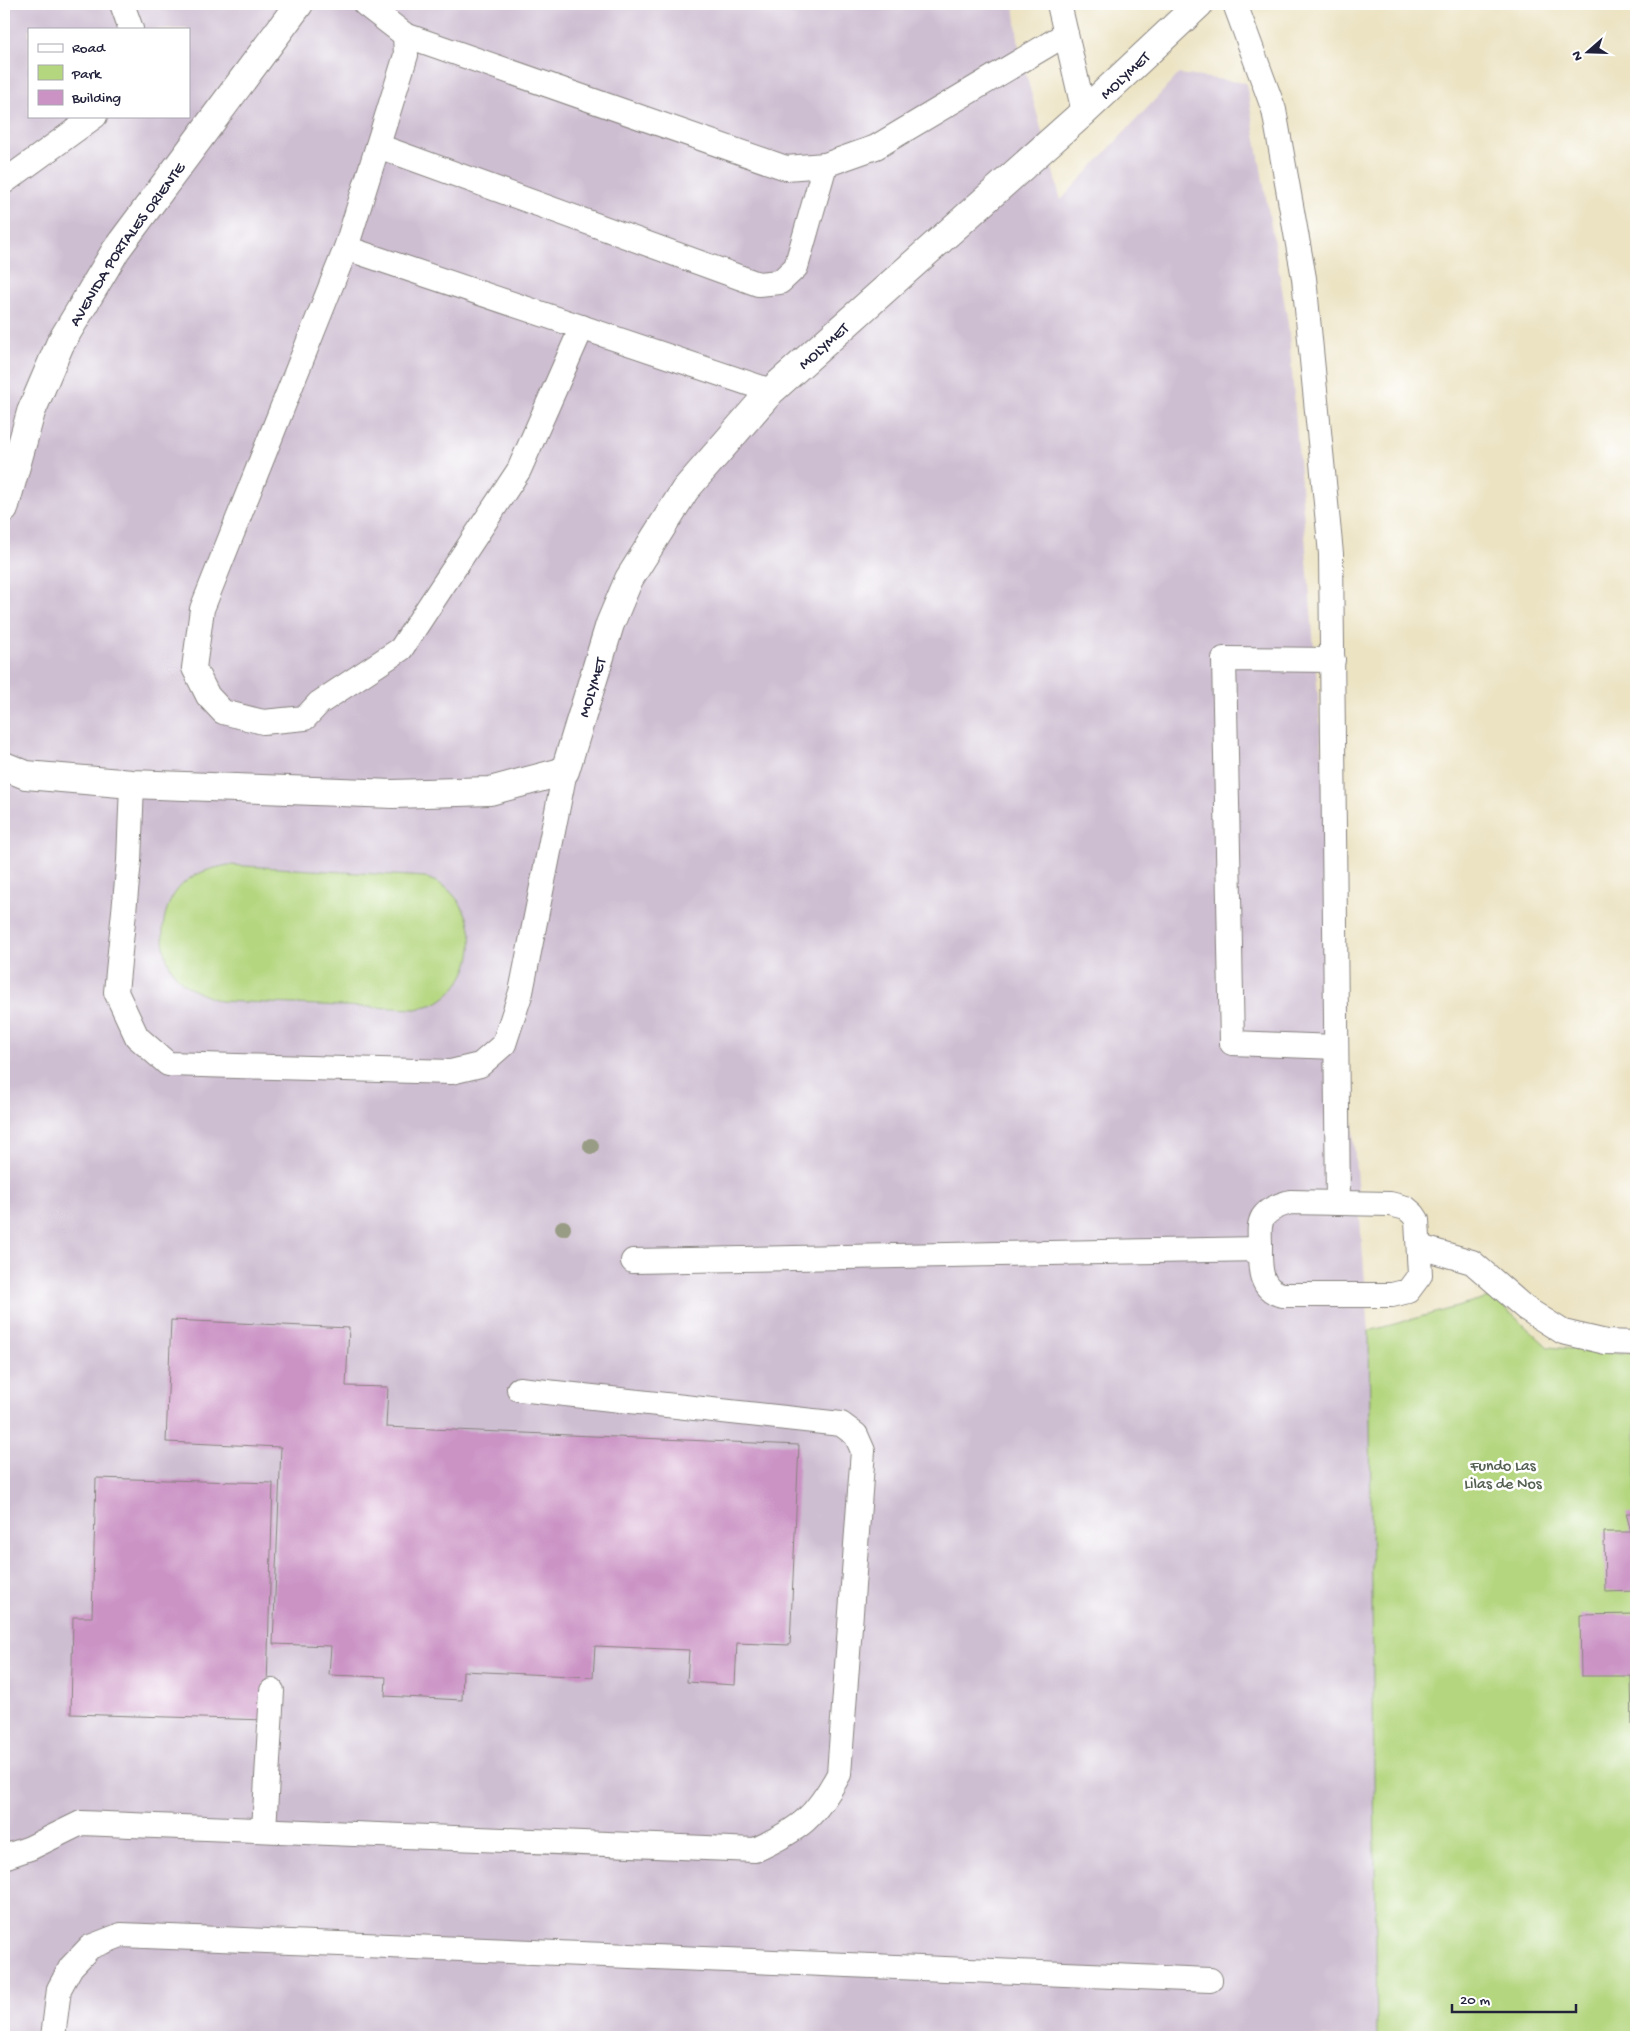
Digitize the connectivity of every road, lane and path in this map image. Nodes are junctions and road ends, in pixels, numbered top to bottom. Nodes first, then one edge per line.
1 (122, 4) edge
2 (299, 4) edge
3 (365, 4) edge
4 (1059, 4) edge
5 (1199, 4) edge
6 (1235, 4) edge
7 (131, 28) edge
8 (1066, 34) junction
9 (405, 35) junction
10 (1084, 112) junction
11 (91, 118) edge
12 (378, 146) junction
13 (826, 165) junction
14 (4, 182) edge
15 (346, 248) junction
16 (582, 327) junction
17 (771, 391) junction
18 (4, 509) edge
19 (1333, 660) junction
20 (4, 766) edge
21 (565, 771) junction
22 (132, 784) junction
23 (1336, 1047) junction
24 (1338, 1203) junction
25 (1420, 1248) junction
26 (1260, 1249) junction
27 (633, 1261) dead end
28 (1636, 1343) edge
29 (519, 1388) dead end
30 (272, 1691) dead end
31 (264, 1830) junction
32 (4, 1857) edge
33 (1210, 1980) dead end
34 (53, 2037) edge

1 - 7 lane
2 - 18 street, AVENIDA PORTALES ORIENTE
3 - 9 lane
4 - 8 lane
5 - 10 street, MOLYMET
6 - 19 lane
8 - 10 lane
8 - 13 lane
9 - 12 lane
9 - 13 lane
10 - 17 street, MOLYMET
11 - 14 lane
12 - 13 lane
12 - 15 lane
15 - 16 lane
15 - 16 lane
16 - 17 lane
17 - 21 street, MOLYMET
19 - 23 lane
19 - 23 lane
20 - 22 street
21 - 22 street
21 - 22 lane
23 - 24 lane
24 - 25 lane
24 - 26 lane
25 - 26 lane
25 - 28 lane
26 - 27 lane
29 - 31 lane
30 - 31 lane
31 - 32 lane
33 - 34 lane

